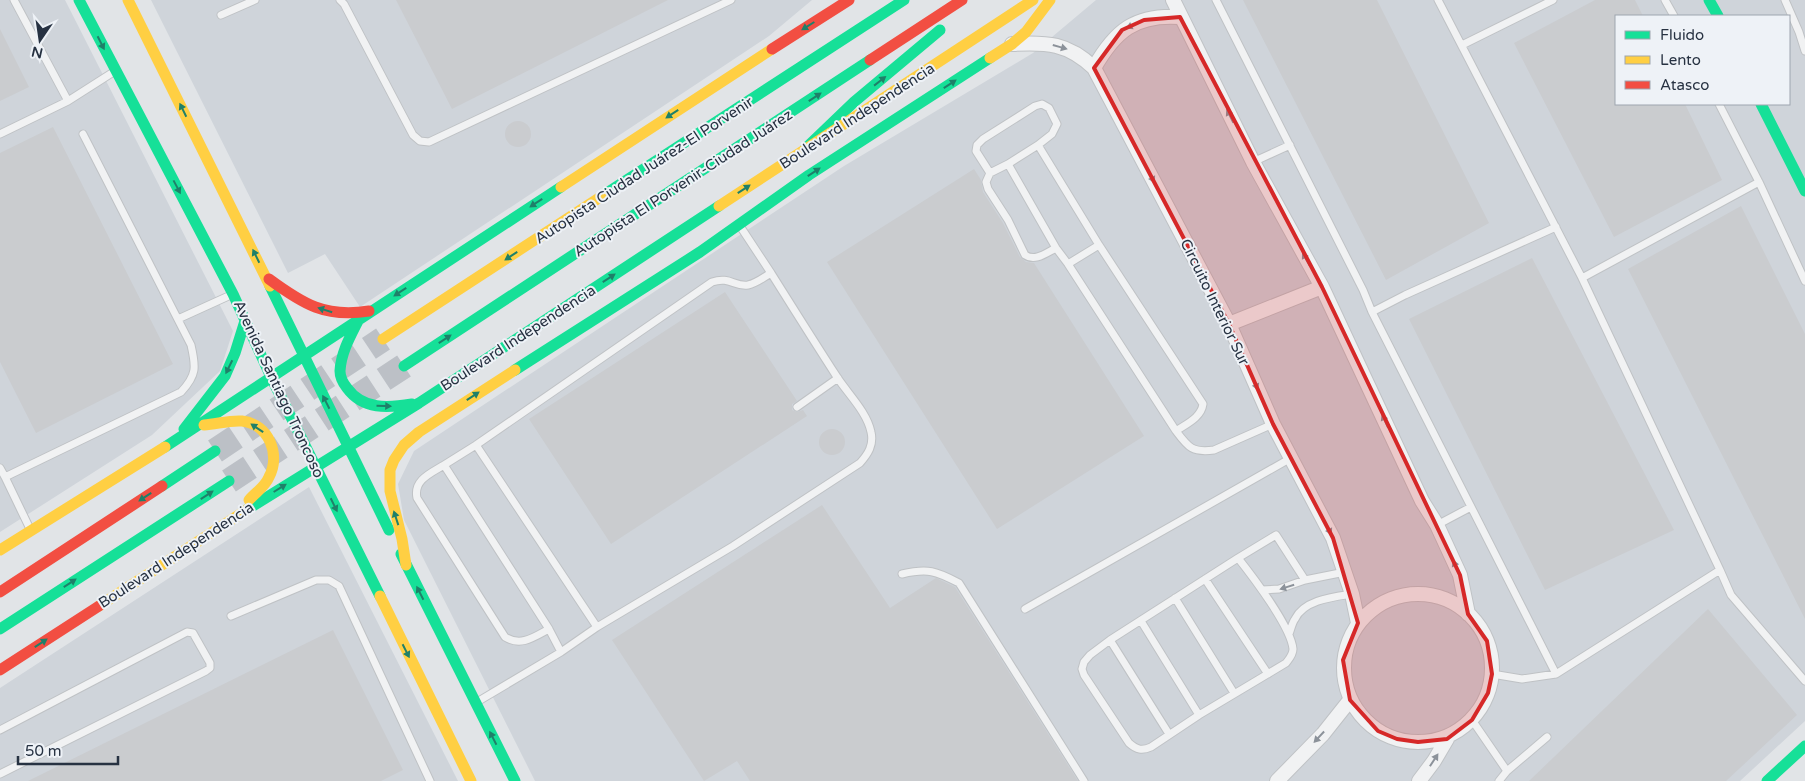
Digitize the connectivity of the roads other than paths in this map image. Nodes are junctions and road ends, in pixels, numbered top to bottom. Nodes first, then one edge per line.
1 (14, 0) edge
2 (79, 0) edge
3 (128, 0) edge
4 (255, 0) edge
5 (340, 0) edge
6 (731, 0) edge
7 (849, 0) edge
8 (904, 0) edge
9 (962, 0) edge
10 (966, 0) edge
11 (1033, 0) edge
12 (1050, 0) edge
13 (1173, 0) edge
14 (1216, 0) edge
15 (1438, 0) edge
16 (1554, 0) edge
17 (1665, 0) edge
18 (1709, 0) edge
19 (1785, 0) edge
20 (221, 15) dead end
21 (1673, 15) edge
22 (1717, 15) edge
23 (1180, 17) junction
24 (1012, 44) junction
25 (1462, 45) junction
26 (1805, 51) edge
27 (1094, 68) junction
28 (115, 70) junction
29 (68, 101) junction
30 (1720, 105) edge
31 (1762, 105) edge
32 (0, 134) edge
33 (83, 134) dead end
34 (1038, 144) junction
35 (1290, 145) junction
36 (805, 149) junction
37 (1253, 162) junction
38 (1008, 164) junction
39 (990, 172) junction
40 (1760, 182) junction
41 (1805, 191) edge
42 (739, 226) junction
43 (1556, 227) junction
44 (1099, 245) junction
45 (1056, 248) junction
46 (700, 252) junction
47 (1068, 264) junction
48 (770, 273) junction
49 (266, 277) junction
50 (1582, 278) junction
51 (1805, 281) edge
52 (1322, 288) junction
53 (620, 290) dead end
54 (233, 294) junction
55 (593, 302) dead end
56 (373, 310) junction
57 (1372, 312) junction
58 (178, 319) junction
59 (359, 319) junction
60 (245, 321) junction
61 (1229, 324) junction
62 (522, 336) junction
63 (383, 339) tunnel mouth
64 (303, 356) junction
65 (404, 366) tunnel mouth
66 (271, 377) junction
67 (838, 378) junction
68 (419, 403) junction
69 (797, 407) dead end
70 (1272, 424) junction
71 (196, 426) junction
72 (1176, 431) junction
73 (180, 436) junction
74 (348, 445) junction
75 (476, 445) junction
76 (215, 451) tunnel mouth
77 (1291, 458) junction
78 (444, 465) junction
79 (315, 466) junction
80 (0, 468) edge
81 (5, 477) junction
82 (228, 481) tunnel mouth
83 (1471, 507) junction
84 (243, 512) junction
85 (1437, 525) junction
86 (31, 531) junction
87 (0, 550) edge
88 (1238, 558) junction
89 (406, 566) junction
90 (1720, 570) junction
91 (1345, 572) junction
92 (902, 574) dead end
93 (1206, 579) junction
94 (1305, 580) junction
95 (1262, 590) junction
96 (0, 592) edge
97 (1352, 594) junction
98 (1175, 598) junction
99 (1025, 609) dead end
100 (1468, 614) junction
101 (231, 616) dead end
102 (1141, 621) junction
103 (1358, 623) junction
104 (597, 627) junction
105 (0, 629) edge
106 (549, 629) junction
107 (1290, 634) junction
108 (1110, 640) junction
109 (561, 652) junction
110 (0, 670) edge
111 (1268, 674) junction
112 (1492, 674) junction
113 (1556, 674) junction
114 (1805, 681) edge
115 (1234, 693) junction
116 (1350, 700) junction
117 (476, 703) junction
118 (1199, 714) junction
119 (1472, 720) junction
120 (0, 730) edge
121 (1169, 734) junction
122 (1547, 737) dead end
123 (1446, 739) junction
124 (1805, 746) edge
125 (1507, 771) junction
126 (0, 774) edge
127 (430, 781) edge
128 (471, 781) edge
129 (515, 781) edge
130 (1084, 781) edge
131 (1277, 781) edge
132 (1419, 781) edge
133 (1498, 781) edge
134 (1768, 781) edge

1 - 29 lane
2 -> 28 main road, Avenida Santiago Troncoso
49 -> 3 main road
4 - 20 lane
5 - 6 lane
7 -> 56 main road
8 -> 63 main road, Autopista Ciudad Juárez-El Porvenir
65 -> 9 main road, Autopista El Porvenir-Ciudad Juárez
36 -> 10 main road
11 - 36 main road, Boulevard Independencia
12 - 24 main road
13 - 23 street
14 - 35 lane
15 - 25 lane
16 - 25 lane
17 - 21 lane
18 - 22 main road
19 - 26 lane
23 -> 27 street
37 -> 23 street
24 -> 27 street, Circuito Interior Sur
42 -> 24 main road
25 - 43 lane
27 -> 61 street, Circuito Interior Sur
28 - 29 lane
28 -> 54 main road, Avenida Santiago Troncoso
29 - 32 lane
30 - 40 lane
31 - 41 main road
33 - 58 lane
34 - 38 lane
34 - 39 lane
34 - 44 lane
35 - 37 lane
35 - 57 lane
62 -> 36 main road, Boulevard Independencia
52 -> 37 street
38 - 39 lane
38 - 45 lane
39 - 45 lane
40 - 50 lane
40 - 51 lane
42 - 46 main road
42 - 48 lane
43 - 50 lane
43 - 57 lane
44 - 47 lane
44 - 72 lane
45 - 47 lane
46 - 53 main road
89 -> 46 main road
47 - 72 lane
48 - 67 lane
48 - 75 lane
56 -> 49 main road
49 - 64 main road
50 - 90 lane
52 - 61 street
85 -> 52 street
54 - 58 lane
54 - 60 main road, Avenida Santiago Troncoso
55 - 62 main road
56 - 59 main road
57 - 83 lane
58 - 81 lane
59 - 64 main road
59 -> 68 main road
60 - 66 main road, Avenida Santiago Troncoso
60 -> 73 main road
61 -> 70 street, Circuito Interior Sur
62 - 68 main road, Boulevard Independencia
64 - 66 main road
74 -> 64 main road
66 - 71 main road
66 - 79 main road, Avenida Santiago Troncoso
67 - 69 lane
67 - 104 lane
68 - 74 main road, Boulevard Independencia
70 - 72 lane
70 - 77 street, Circuito Interior Sur
71 - 73 main road
84 -> 71 main road
73 - 86 main road
74 - 79 main road, Boulevard Independencia
74 - 89 main road
75 - 78 lane
75 - 104 lane
76 -> 96 main road
77 -> 91 street, Circuito Interior Sur
77 - 99 lane
78 - 106 lane
78 - 106 lane
84 -> 79 main road, Boulevard Independencia
79 -> 128 main road, Avenida Santiago Troncoso
80 - 81 lane
81 - 86 lane
105 -> 82 main road
83 - 85 lane
83 - 113 lane
110 -> 84 main road, Boulevard Independencia
100 -> 85 street
86 - 87 main road
88 - 93 lane
88 - 94 lane
88 - 95 lane
117 -> 89 main road
90 - 113 lane
90 - 114 lane
91 - 94 lane
91 - 97 street, Circuito Interior Sur
92 - 130 lane
93 - 98 lane
93 - 111 lane
94 -> 95 lane
95 - 107 lane
97 - 103 street, Circuito Interior Sur
97 - 107 lane
98 - 102 lane
98 - 115 lane
100 - 103 street
100 - 112 street
101 - 127 lane
102 - 108 lane
102 - 118 lane
103 - 116 street
104 - 109 lane
106 - 109 lane
107 - 111 lane
108 - 121 lane
108 - 121 lane
109 - 117 lane
111 - 115 lane
112 - 113 lane
112 - 119 street
115 - 118 lane
116 - 123 street
116 -> 131 street
129 -> 117 main road
118 - 121 lane
119 - 123 street
119 - 125 lane
120 - 126 lane
122 - 125 lane
132 -> 123 street
124 - 134 main road
125 - 133 lane

